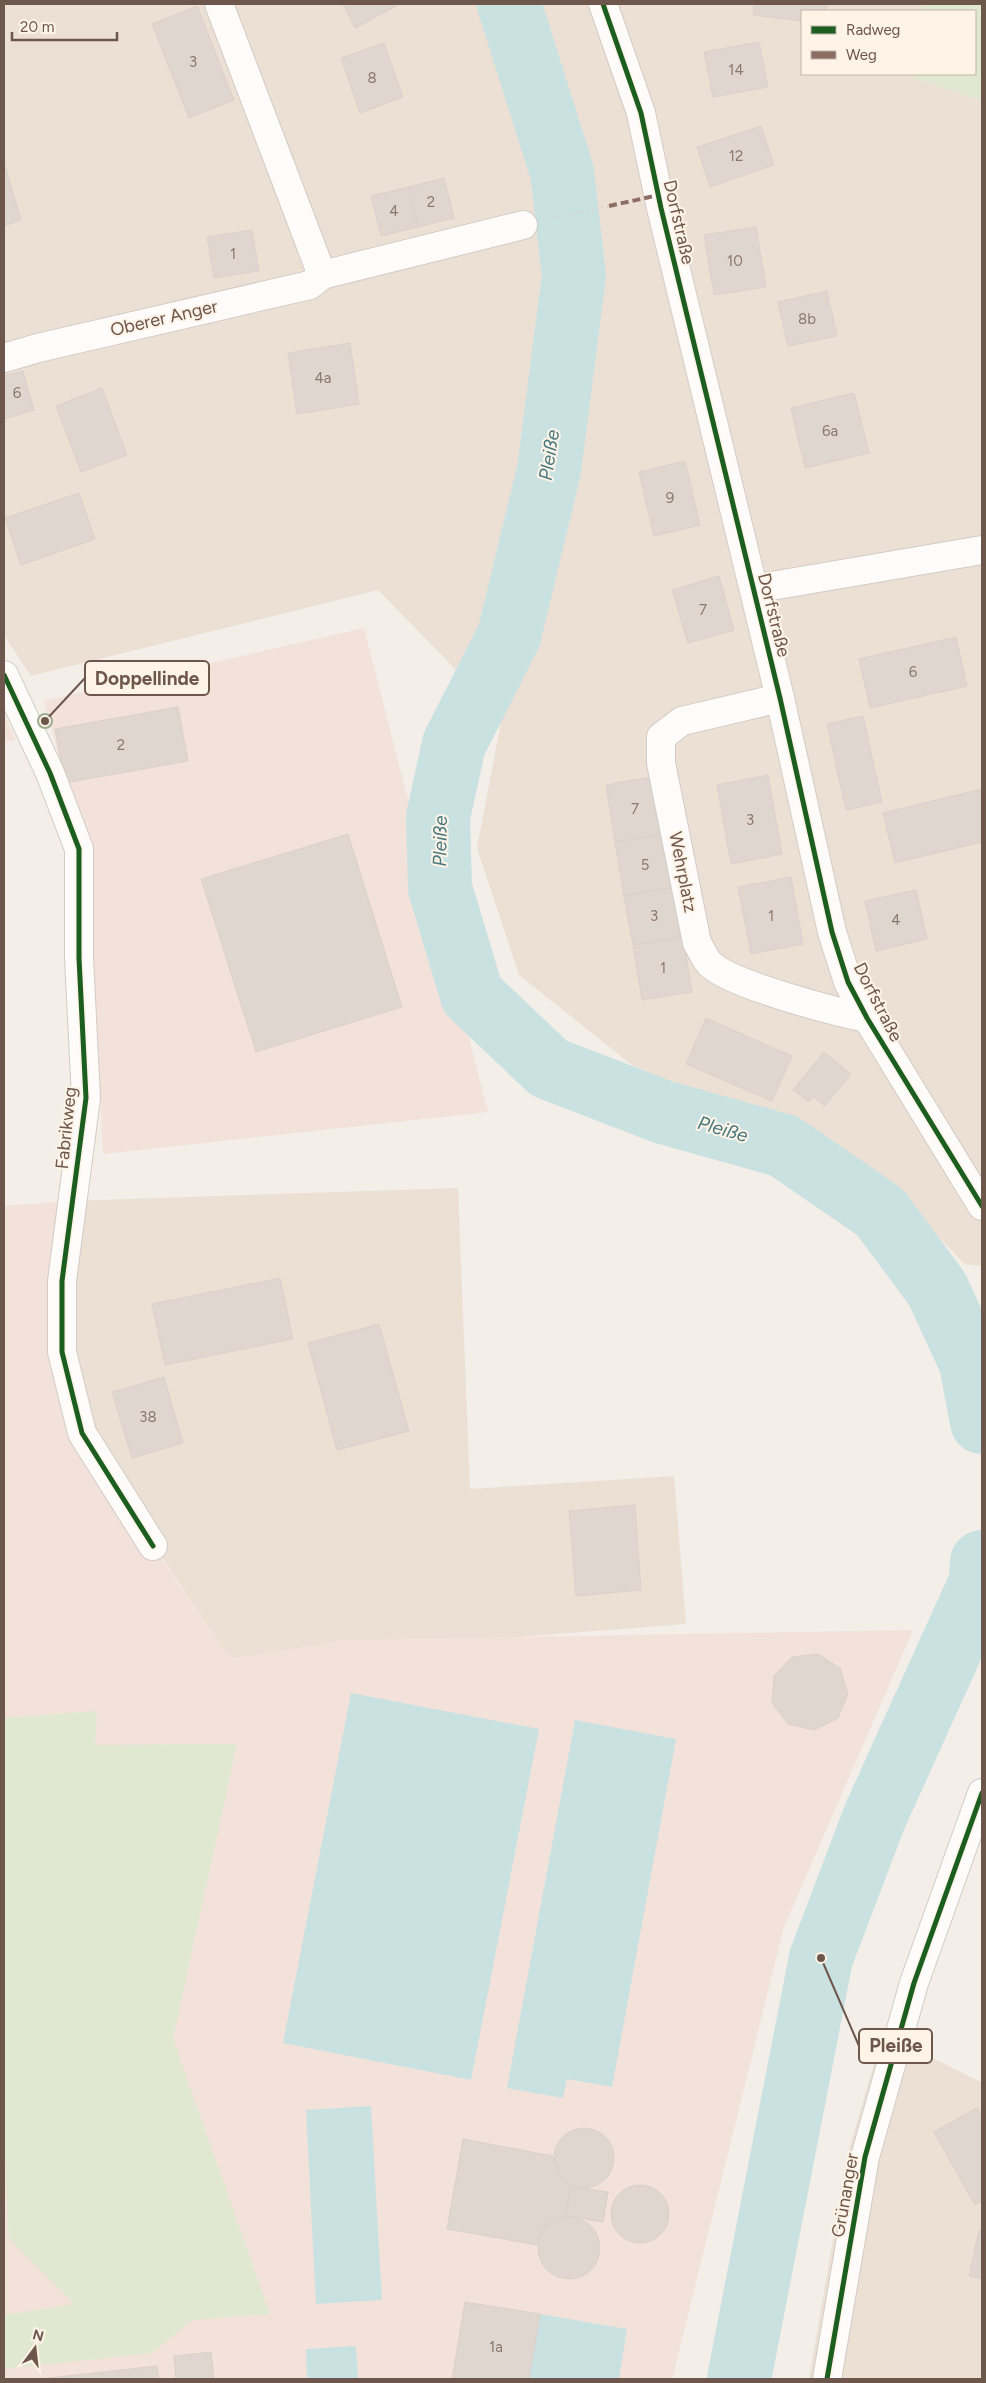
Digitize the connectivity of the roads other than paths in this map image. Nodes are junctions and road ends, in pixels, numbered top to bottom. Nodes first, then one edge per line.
1 (219, 4) edge
2 (603, 4) edge
3 (523, 225) road end
4 (322, 275) junction
5 (4, 358) edge
6 (982, 550) edge
7 (754, 588) junction
8 (4, 675) edge
9 (780, 698) junction
10 (15, 720) edge
11 (867, 1018) junction
12 (982, 1206) edge
13 (153, 1546) dead end
14 (982, 1793) edge
15 (828, 2379) edge

1 - 4 street
2 - 7 street, Dorfstraße
3 - 4 street, Oberer Anger
4 - 5 street, Oberer Anger
6 - 7 street, Dorfstraße
7 - 9 street, Dorfstraße
8 - 10 street, Fabrikweg
9 - 11 street, Dorfstraße
9 - 11 street, Wehrplatz
10 - 13 street, Fabrikweg
11 - 12 street, Dorfstraße
14 - 15 street, Grünanger

